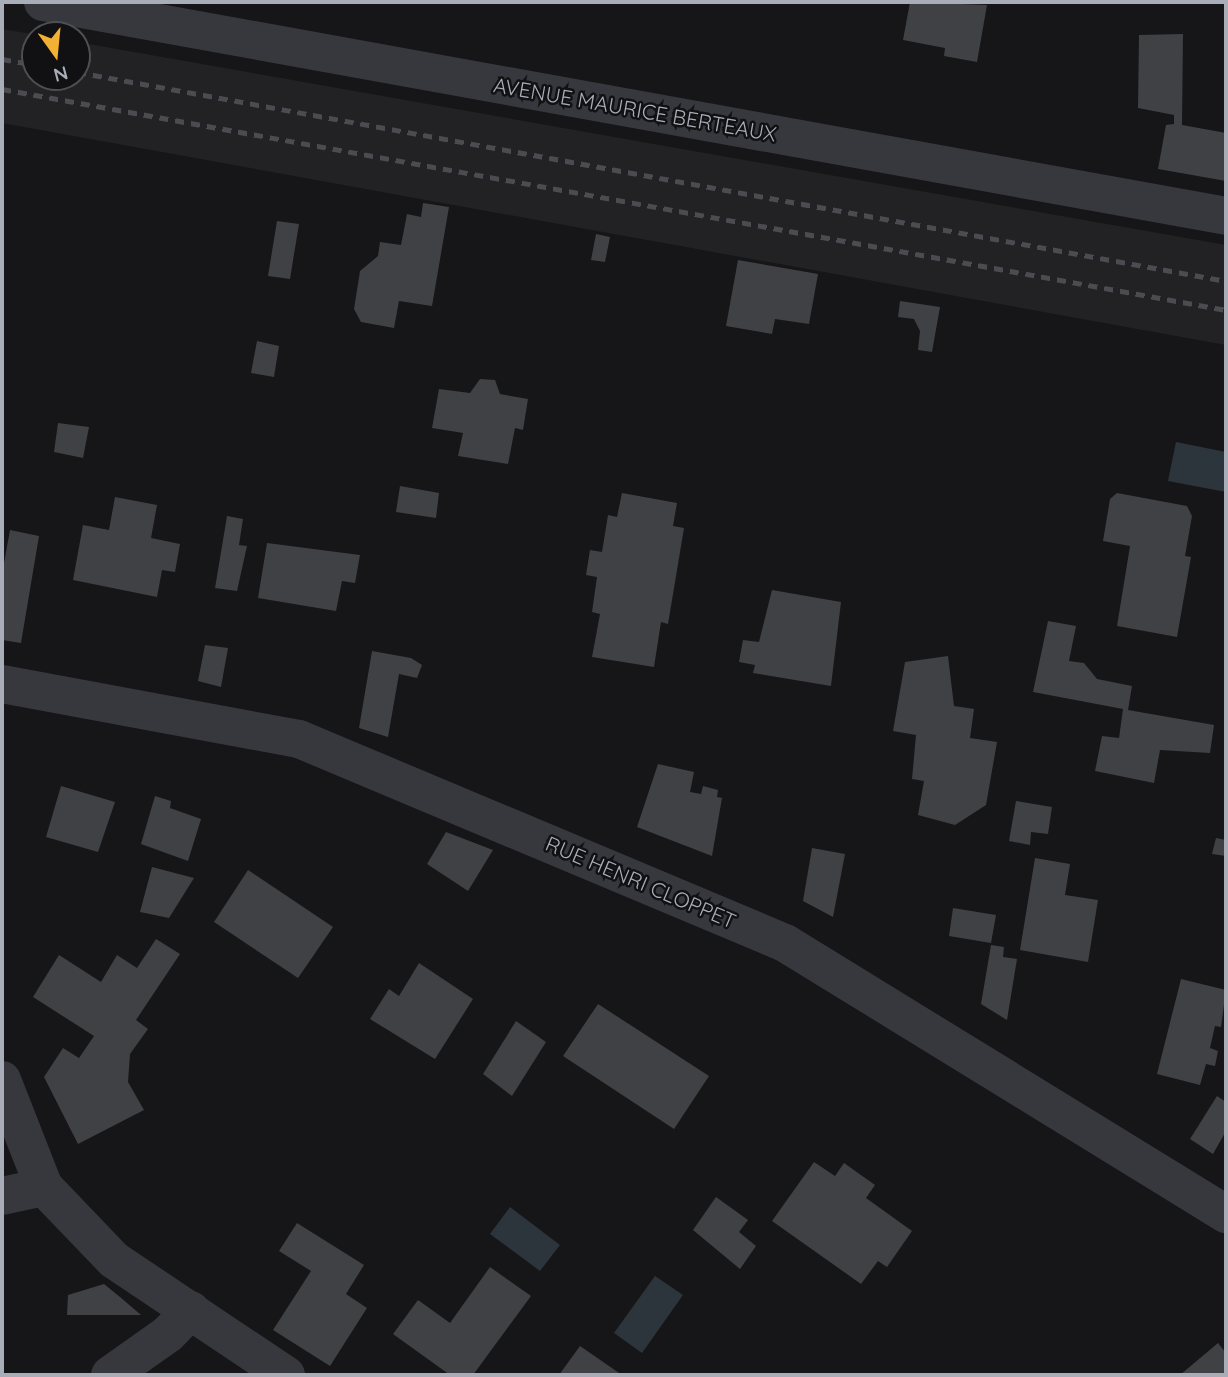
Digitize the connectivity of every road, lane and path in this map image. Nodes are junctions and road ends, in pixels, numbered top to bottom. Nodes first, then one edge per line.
1 (43, 2) edge
2 (1226, 216) edge
3 (2, 684) edge
4 (2, 1080) edge
5 (44, 1187) junction
6 (2, 1196) edge
7 (1226, 1214) edge
8 (191, 1310) junction
9 (110, 1375) edge
10 (286, 1375) edge

1 - 2 street, AVENUE MAURICE BERTEAUX
3 - 7 street, RUE HENRI CLOPPET
4 - 5 street
5 - 6 street
5 - 8 street
8 - 9 street
8 - 10 street

